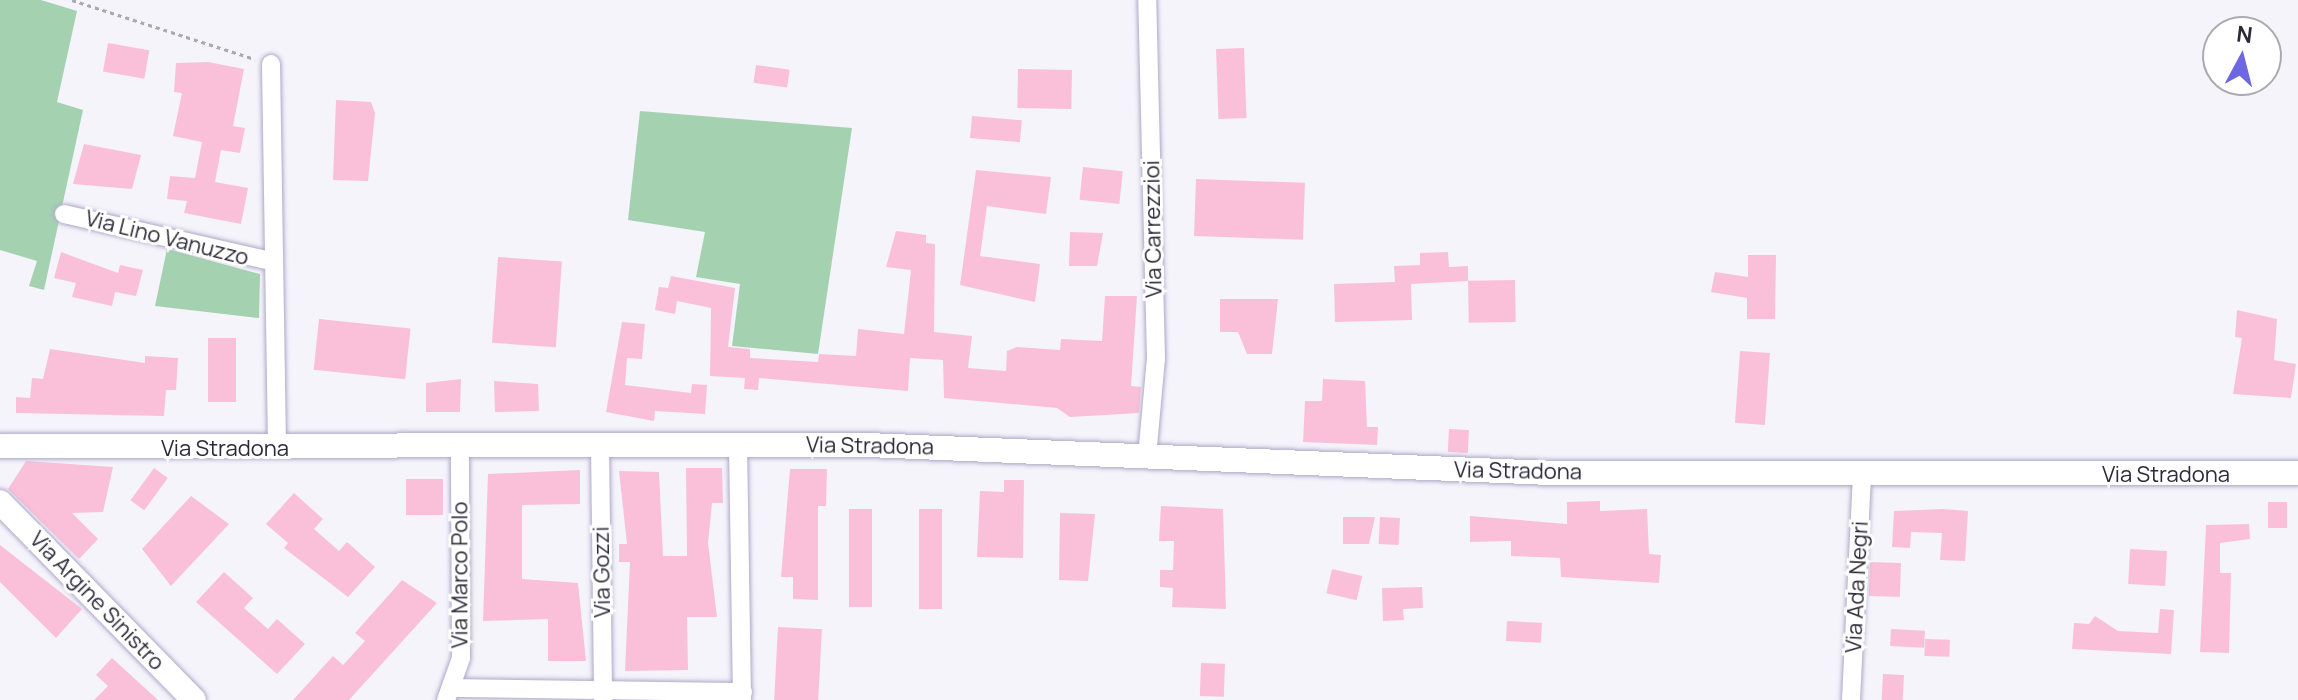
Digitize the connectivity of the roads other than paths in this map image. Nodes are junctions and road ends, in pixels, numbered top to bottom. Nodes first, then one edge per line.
1 (1147, 0) edge
2 (271, 64) road end
3 (64, 214) dead end
4 (271, 261) junction
5 (738, 444) junction
6 (600, 445) junction
7 (0, 446) edge
8 (460, 446) junction
9 (277, 449) junction
10 (1147, 457) junction
11 (2298, 473) edge
12 (1862, 474) junction
13 (0, 502) edge
14 (450, 694) edge
15 (603, 696) edge
16 (742, 696) edge
17 (194, 700) edge
18 (1851, 700) edge

1 - 10 street, Via Carrezzioi
2 - 4 street, Via Lino Vanuzzo
3 - 4 street, Via Lino Vanuzzo
4 - 9 street, Via Lino Vanuzzo
5 - 6 main road, Via Stradona
5 - 10 main road, Via Stradona
5 - 16 street
6 - 8 main road, Via Stradona
6 - 15 street, Via Gozzi
7 - 9 main road, Via Stradona
8 - 9 main road, Via Stradona
8 - 14 street, Via Marco Polo
10 - 12 main road, Via Stradona
11 - 12 main road, Via Stradona
12 - 18 street, Via Ada Negri
13 - 17 main road, Via Argine Sinistro
14 - 15 street
15 - 16 street

